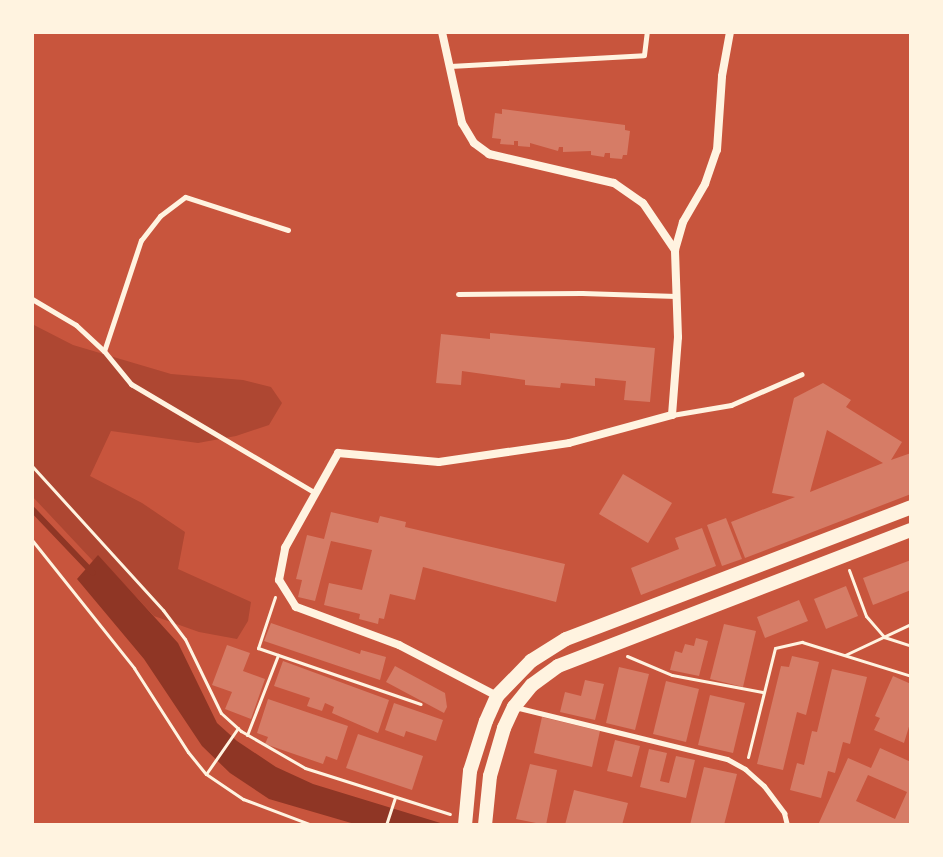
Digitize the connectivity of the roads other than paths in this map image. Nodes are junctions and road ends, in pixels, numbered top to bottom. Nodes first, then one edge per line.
1 (442, 32) edge
2 (647, 32) edge
3 (730, 32) edge
4 (450, 66) junction
5 (288, 230) dead end
6 (675, 250) junction
7 (458, 294) dead end
8 (676, 296) junction
9 (32, 299) edge
10 (104, 351) junction
11 (802, 374) dead end
12 (672, 415) junction
13 (315, 494) junction
14 (911, 507) edge
15 (911, 530) edge
16 (497, 696) junction
17 (514, 707) junction
18 (460, 820) edge
19 (485, 825) edge
20 (787, 825) edge

1 - 4 street
2 - 4 lane
3 - 6 street
4 - 6 street
5 - 10 lane
6 - 8 street
7 - 8 lane
8 - 12 street
9 - 10 lane
10 - 13 lane
11 - 12 lane
12 - 13 street
13 - 16 street
14 - 16 main road
15 - 17 main road
16 - 18 main road
17 - 19 main road
17 - 20 lane

